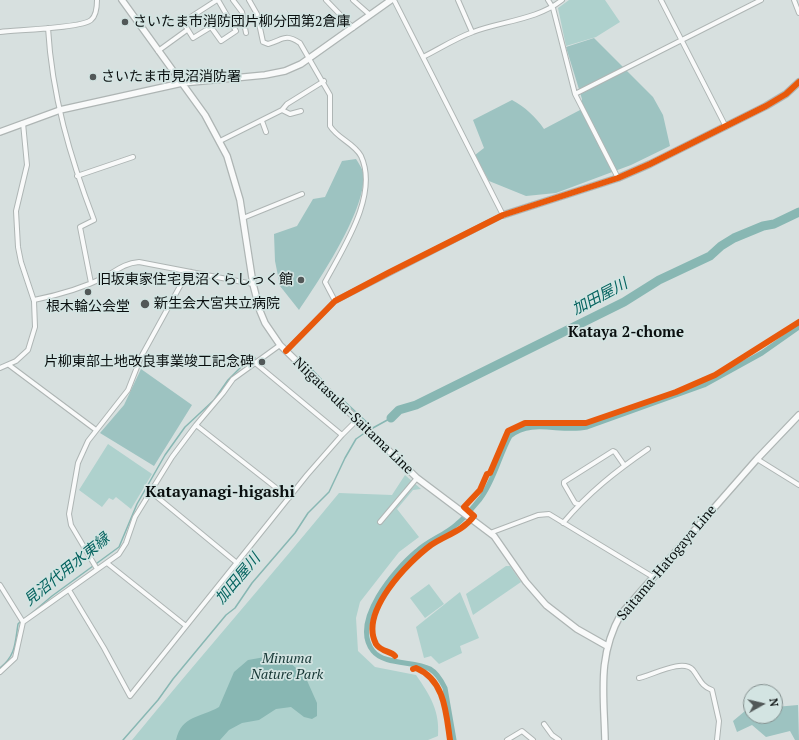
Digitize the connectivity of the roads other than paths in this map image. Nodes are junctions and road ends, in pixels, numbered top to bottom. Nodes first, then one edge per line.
1 (97, 0) edge
2 (122, 0) edge
3 (218, 0) edge
4 (233, 0) edge
5 (249, 0) edge
6 (326, 0) edge
7 (353, 0) edge
8 (390, 0) edge
9 (458, 0) edge
10 (548, 0) edge
11 (562, 0) edge
12 (661, 0) edge
13 (761, 0) edge
14 (794, 0) edge
15 (209, 2) edge
16 (553, 8) junction
17 (799, 13) edge
18 (370, 15) junction
19 (48, 28) junction
20 (353, 28) junction
21 (187, 30) junction
22 (0, 32) edge
23 (472, 32) junction
24 (246, 33) dead end
25 (681, 40) junction
26 (158, 51) junction
27 (423, 57) junction
28 (310, 58) junction
29 (324, 81) junction
30 (799, 82) edge
31 (182, 83) junction
32 (575, 94) junction
33 (60, 110) junction
34 (282, 110) junction
35 (301, 111) dead end
36 (262, 121) junction
37 (23, 123) junction
38 (726, 127) junction
39 (0, 132) edge
40 (266, 132) dead end
41 (220, 141) junction
42 (132, 157) dead end
43 (77, 176) junction
44 (618, 178) junction
45 (302, 194) dead end
46 (503, 215) junction
47 (243, 218) junction
48 (191, 272) junction
49 (91, 283) junction
50 (253, 284) junction
51 (34, 300) junction
52 (336, 301) junction
53 (280, 345) junction
54 (286, 351) junction
55 (254, 362) junction
56 (9, 365) junction
57 (0, 368) edge
58 (799, 415) edge
59 (358, 419) junction
60 (196, 425) junction
61 (96, 430) junction
62 (342, 435) junction
63 (648, 449) dead end
64 (757, 459) junction
65 (624, 465) junction
66 (416, 478) junction
67 (799, 485) edge
68 (151, 492) junction
69 (289, 498) junction
70 (578, 504) junction
71 (380, 522) dead end
72 (563, 523) junction
73 (490, 533) junction
74 (107, 563) junction
75 (237, 563) junction
76 (97, 569) junction
77 (653, 577) junction
78 (0, 585) edge
79 (69, 590) junction
80 (23, 622) junction
81 (186, 626) junction
82 (607, 646) junction
83 (0, 672) edge
84 (639, 678) dead end
85 (544, 724) dead end
86 (507, 740) edge
87 (533, 740) edge
88 (559, 740) edge
89 (605, 740) edge
90 (717, 740) edge

1 - 19 street
2 - 26 main road, Niigatasuka-Saitama Line
3 - 15 street
3 - 21 street
4 - 24 street
5 - 28 street
6 - 20 street
7 - 18 street
8 - 18 main road
8 - 27 street
9 - 23 street
10 - 16 street
11 - 16 street
12 - 25 street
13 - 25 street
14 - 17 street
15 - 21 street
16 - 23 street
16 - 32 street
18 - 20 main road
19 - 22 street
19 - 33 street
20 - 28 main road
21 - 26 street
23 - 27 street
25 - 32 street
25 - 38 street
26 - 31 main road, Niigatasuka-Saitama Line
27 - 46 street
28 - 29 street
28 - 31 main road
29 - 34 street
29 - 52 street
30 - 38 main road
31 - 33 main road
31 - 41 main road, Niigatasuka-Saitama Line
32 - 44 street
33 - 37 main road
33 - 43 street
34 - 35 street
34 - 36 street
36 - 40 street
36 - 41 street
37 - 39 main road
37 - 51 street
38 - 44 main road
41 - 47 main road, Niigatasuka-Saitama Line
42 - 43 street
43 - 49 street
44 - 46 main road
45 - 47 street
46 - 52 street
47 - 50 main road, Niigatasuka-Saitama Line
48 - 49 street
48 - 50 street
48 - 61 street
49 - 51 street
50 - 53 main road, Niigatasuka-Saitama Line
51 - 56 street
52 - 54 street
53 - 54 main road, Niigatasuka-Saitama Line
53 - 55 street
54 - 59 main road, Niigatasuka-Saitama Line
55 - 60 street
55 - 62 street
56 - 57 street
56 - 61 street
58 - 64 main road, Saitama-Hatogaya Line
59 - 62 street
59 - 66 main road, Niigatasuka-Saitama Line
60 - 68 street
60 - 69 street
61 - 76 street
62 - 69 street
63 - 65 street
64 - 67 street
64 - 77 main road, Saitama-Hatogaya Line
65 - 70 street
65 - 70 street
66 - 71 street
66 - 73 main road, Niigatasuka-Saitama Line
68 - 74 street
68 - 75 street
69 - 75 street
70 - 72 street
72 - 73 street
72 - 77 street
73 - 82 main road, Niigatasuka-Saitama Line
74 - 76 street
74 - 81 street
75 - 81 street
76 - 79 street
77 - 82 main road, Saitama-Hatogaya Line
78 - 80 street
79 - 80 street
79 - 81 street
80 - 83 street
82 - 89 main road, Saitama-Hatogaya Line
84 - 90 street
85 - 88 street
86 - 87 street

